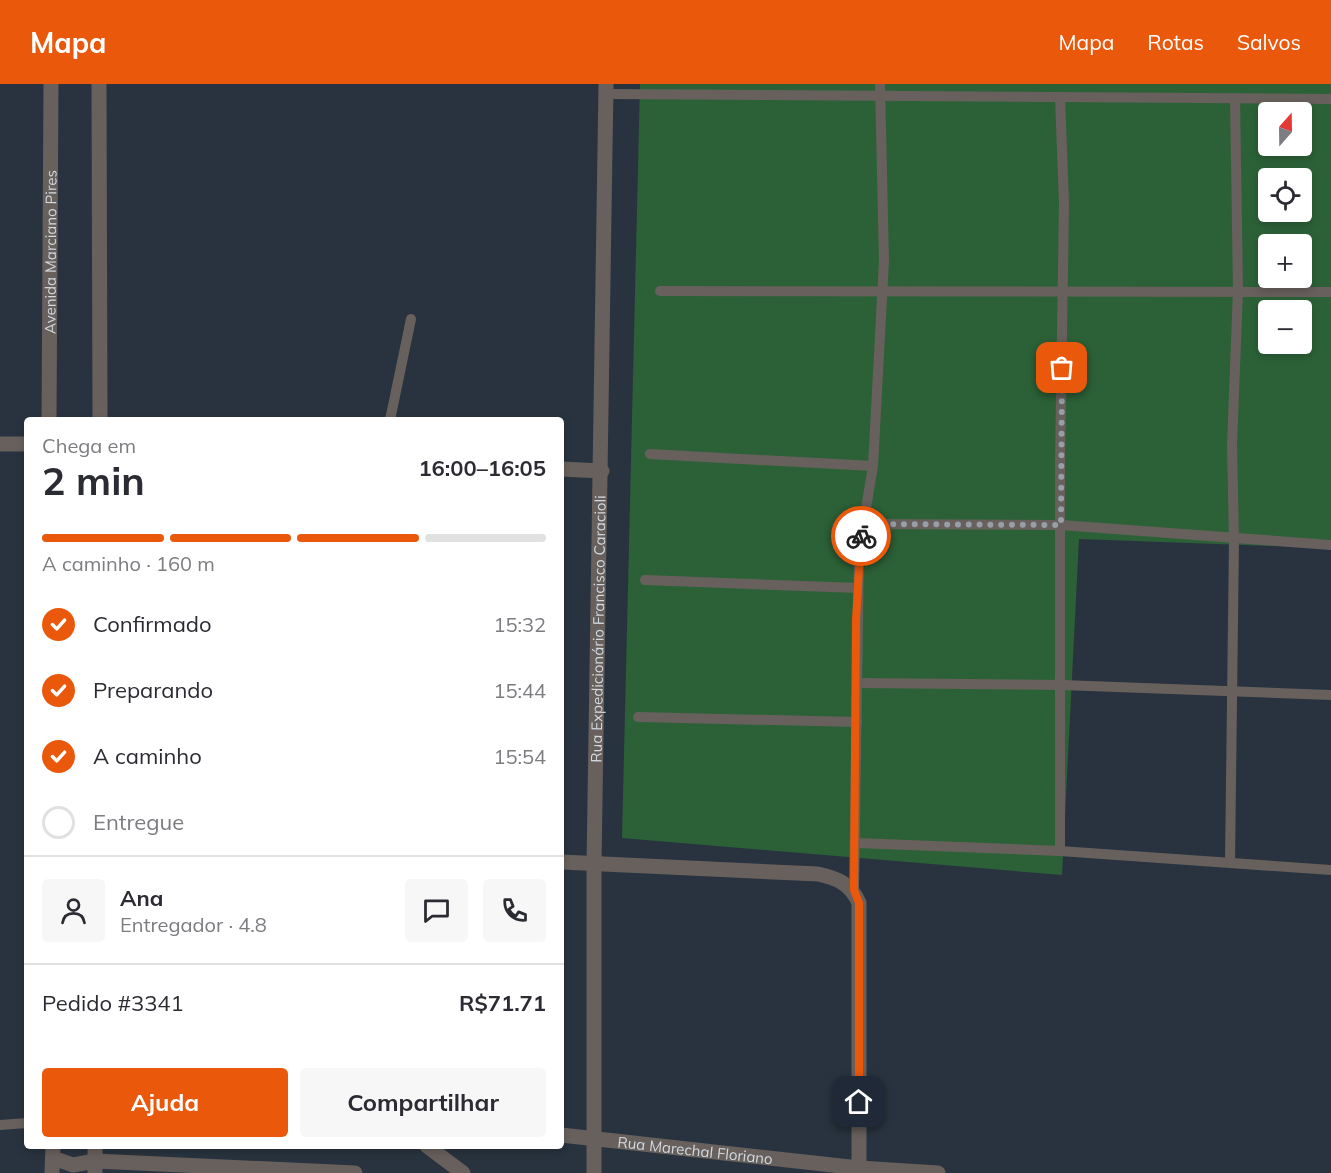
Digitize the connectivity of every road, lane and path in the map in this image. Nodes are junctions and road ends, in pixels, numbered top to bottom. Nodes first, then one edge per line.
1 (51, 84) edge
2 (99, 84) edge
3 (880, 84) edge
4 (606, 89) edge
5 (879, 96) junction
6 (1060, 97) junction
7 (1235, 98) junction
8 (1331, 99) edge
9 (1238, 290) junction
10 (660, 291) dead end
11 (882, 291) junction
12 (1063, 292) junction
13 (1331, 292) edge
14 (411, 319) dead end
15 (49, 417) edge
16 (99, 417) edge
17 (391, 417) edge
18 (0, 444) edge
19 (24, 444) edge
20 (650, 454) dead end
21 (873, 466) junction
22 (564, 469) edge
23 (602, 471) junction
24 (862, 524) junction
25 (1061, 525) junction
26 (1234, 540) junction
27 (1331, 545) edge
28 (645, 580) dead end
29 (858, 588) junction
30 (857, 683) junction
31 (1062, 685) junction
32 (1232, 690) junction
33 (1331, 695) edge
34 (638, 717) dead end
35 (857, 722) junction
36 (855, 843) junction
37 (1060, 851) junction
38 (564, 862) edge
39 (1230, 862) junction
40 (594, 865) junction
41 (1331, 870) edge
42 (854, 890) junction
43 (24, 1123) edge
44 (0, 1125) edge
45 (564, 1135) edge
46 (595, 1137) junction
47 (432, 1149) edge
48 (53, 1159) edge
49 (95, 1160) edge
50 (859, 1170) edge
51 (355, 1173) edge
52 (463, 1173) edge
53 (594, 1173) edge
54 (938, 1173) edge

1 - 15 street, Avenida Marciano Pires
2 - 16 street
3 - 5 lane
4 - 5 lane
4 - 23 street, Rua Expedicionário Francisco Caracioli
5 - 6 lane
5 - 11 lane
6 - 7 lane
6 - 12 lane
7 - 8 lane
7 - 9 lane
9 - 12 lane
9 - 13 lane
9 - 26 lane
10 - 11 lane
11 - 12 lane
11 - 21 lane
12 - 25 lane
14 - 17 lane
18 - 19 street
20 - 21 lane
21 - 24 lane
22 - 23 street
23 - 40 street, Rua Expedicionário Francisco Caracioli
24 - 25 lane
24 - 29 lane
25 - 26 lane
25 - 31 lane
26 - 27 lane
26 - 32 lane
28 - 29 lane
29 - 30 lane
30 - 31 lane
30 - 35 lane
31 - 32 lane
31 - 37 lane
32 - 33 lane
32 - 39 lane
34 - 35 lane
35 - 36 lane
36 - 37 lane
36 - 42 lane
37 - 39 lane
38 - 40 street
39 - 41 lane
40 - 42 street
40 - 46 street, Rua Expedicionário Francisco Caracioli
42 - 50 street
43 - 44 lane
45 - 46 street, Rua Marechal Floriano
46 - 50 street, Rua Marechal Floriano
46 - 53 street, Rua Expedicionário Francisco Caracioli
47 - 52 street
48 - 49 street
49 - 51 street
50 - 54 street, Rua Marechal Floriano

